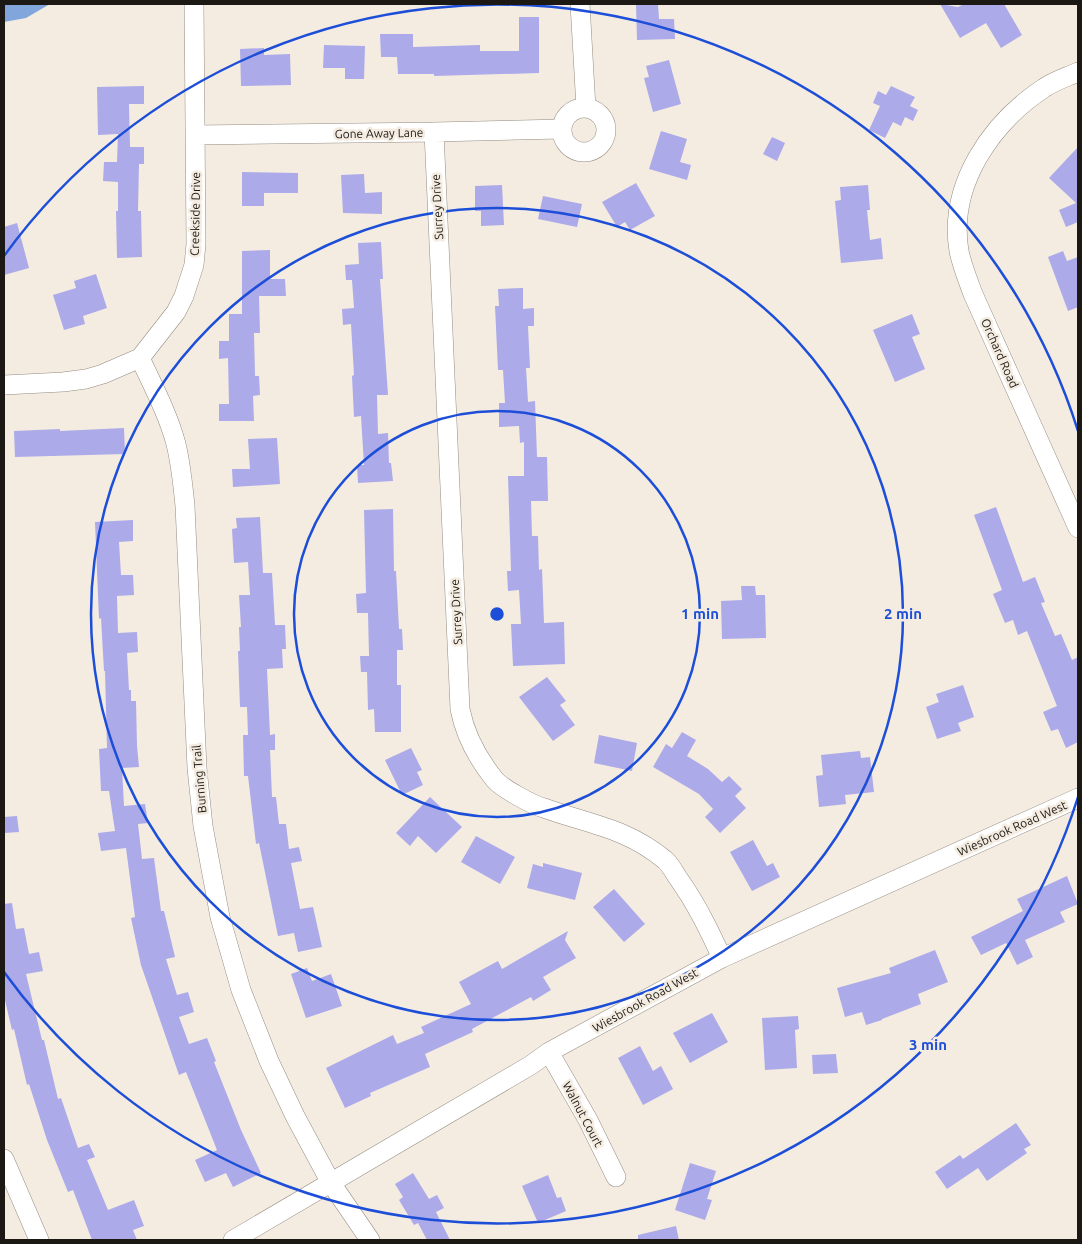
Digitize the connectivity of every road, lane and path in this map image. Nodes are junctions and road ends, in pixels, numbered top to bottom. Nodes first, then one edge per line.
1 (194, 4) edge
2 (580, 4) edge
3 (1078, 72) edge
4 (586, 108) junction
5 (562, 128) junction
6 (434, 132) junction
7 (195, 135) junction
8 (140, 358) junction
9 (4, 385) edge
10 (1078, 528) edge
11 (1078, 798) edge
12 (722, 958) junction
13 (549, 1052) junction
14 (4, 1159) edge
15 (616, 1176) dead end
16 (331, 1183) junction
17 (39, 1240) edge
18 (233, 1240) edge
19 (370, 1240) edge

1 - 7 street, Creekside Drive
2 - 4 street
3 - 10 street, Orchard Road
4 - 5 street
4 - 5 street
5 - 6 street, Gone Away Lane
6 - 7 street, Gone Away Lane
6 - 12 street, Surrey Drive
7 - 8 street, Creekside Drive
8 - 9 street, Creekside Drive
8 - 16 street, Burning Trail
11 - 12 street, Wiesbrook Road West
12 - 13 street, Wiesbrook Road West
13 - 15 street, Walnut Court
13 - 16 street, Wiesbrook Road West
14 - 17 street
16 - 18 street, Wiesbrook Road West
16 - 19 street, Burning Trail

